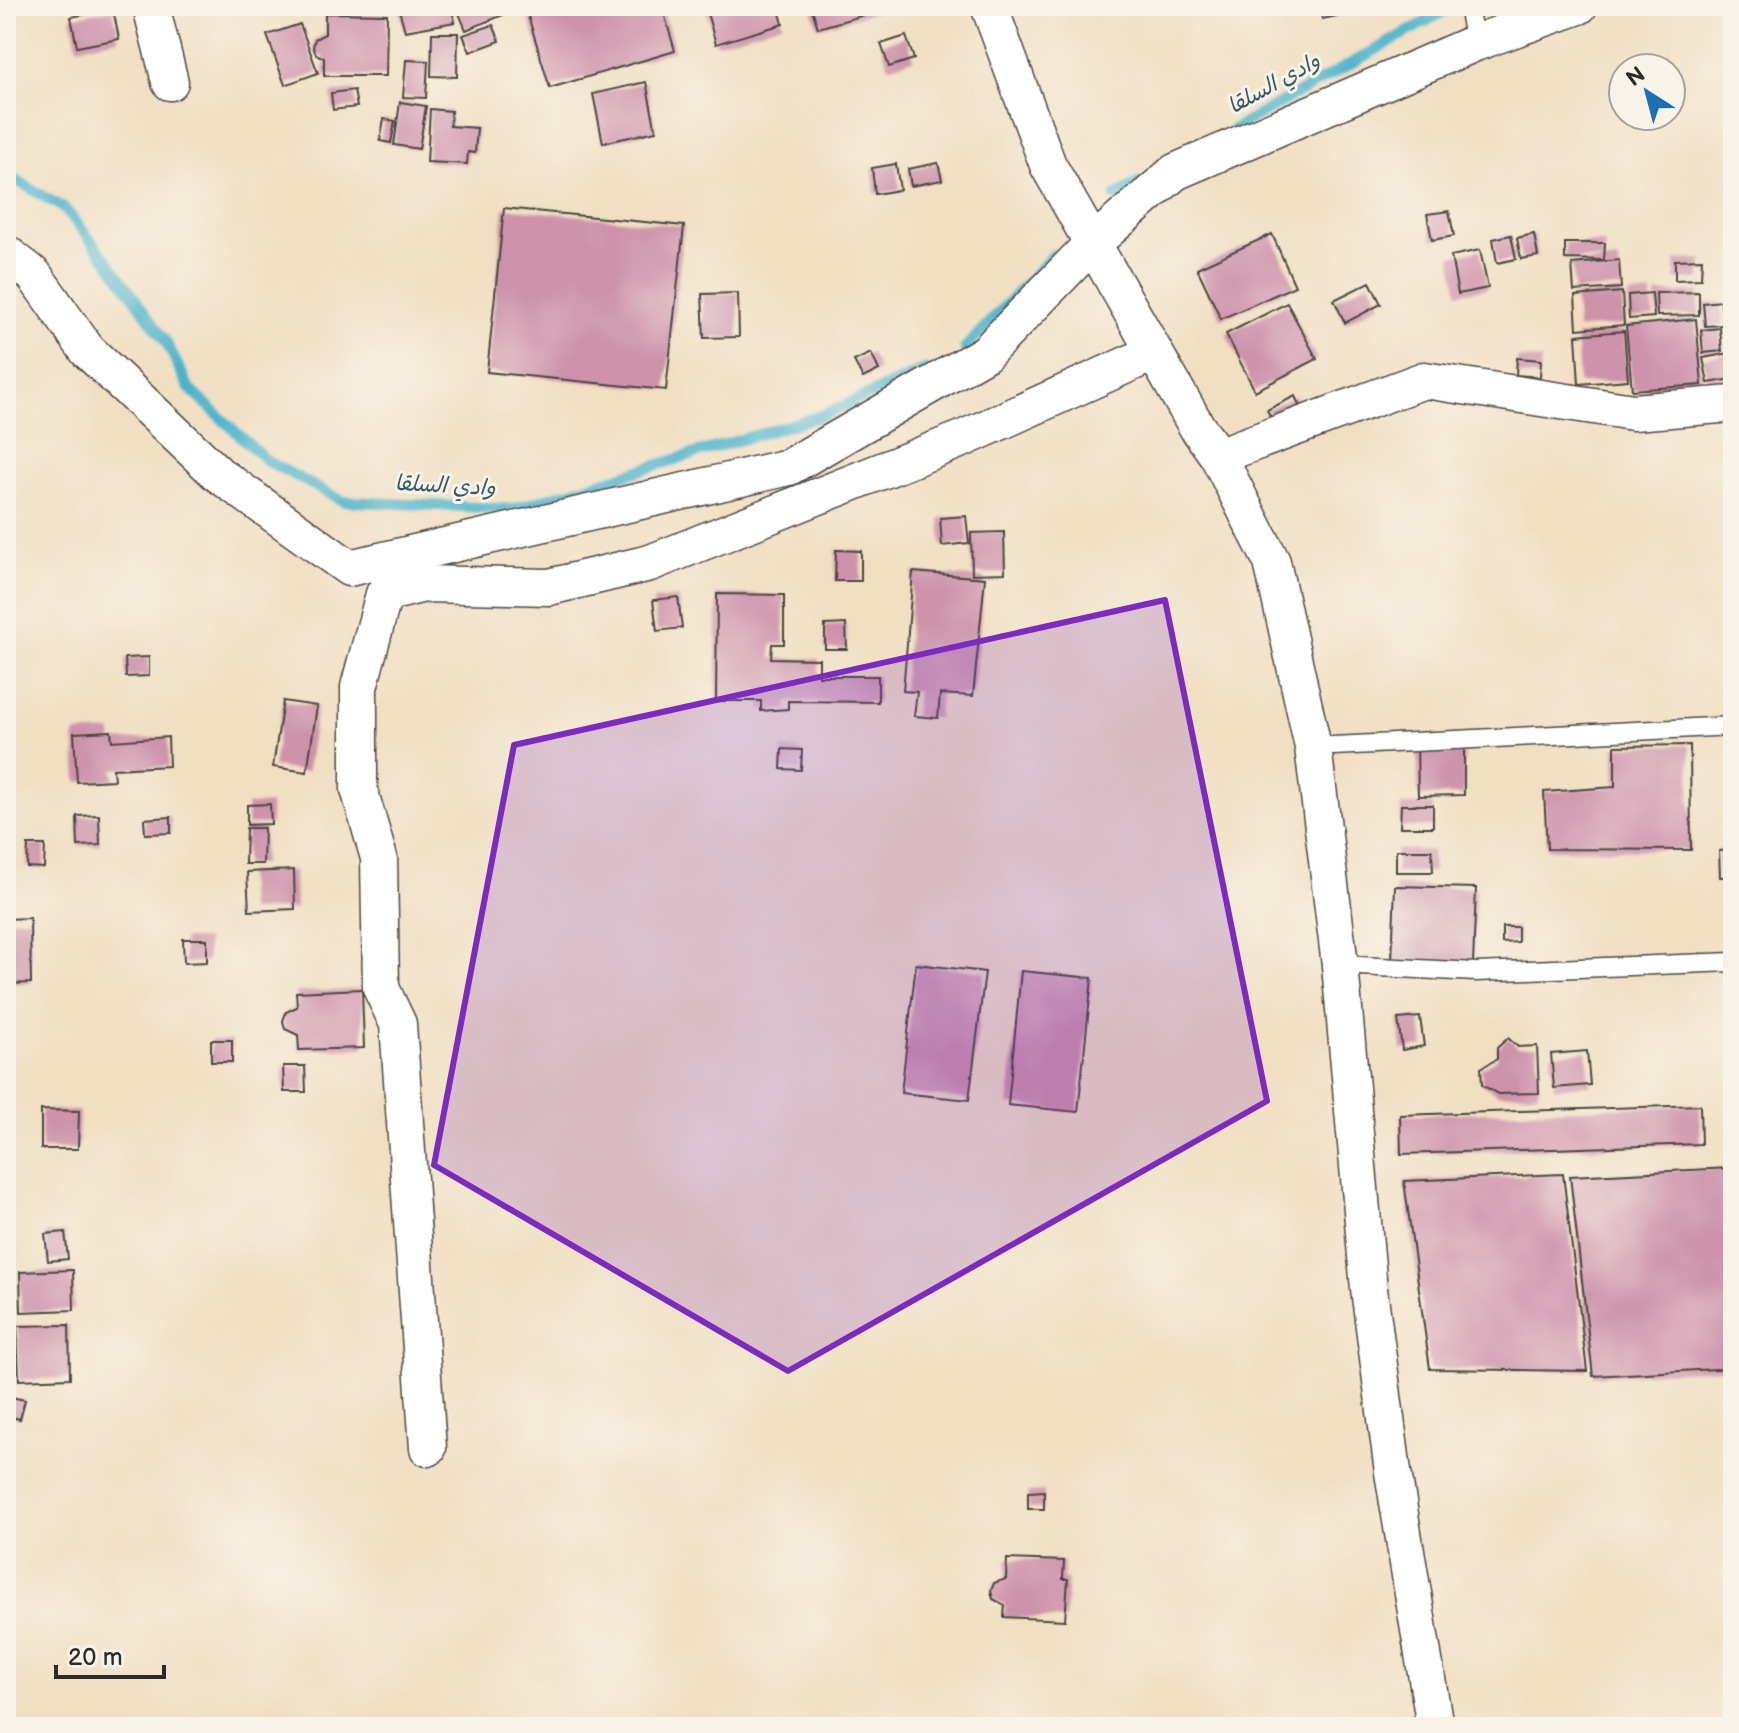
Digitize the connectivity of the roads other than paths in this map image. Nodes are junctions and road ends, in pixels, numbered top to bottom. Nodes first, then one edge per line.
1 (151, 6) edge
2 (989, 6) edge
3 (1468, 6) edge
4 (1579, 6) edge
5 (1475, 43) junction
6 (170, 82) dead end
7 (1092, 244) junction
8 (6, 253) edge
9 (1153, 353) junction
10 (1733, 404) edge
11 (1218, 456) junction
12 (1733, 726) edge
13 (1313, 747) junction
14 (1733, 962) edge
15 (1340, 965) junction
16 (428, 1448) dead end
17 (1435, 1727) edge

1 - 6 street
2 - 7 street
3 - 5 lane
4 - 5 street
5 - 7 street
7 - 8 street
7 - 9 street
9 - 11 street
9 - 16 street
10 - 11 street
11 - 13 street
12 - 13 lane
13 - 15 street
14 - 15 lane
15 - 17 street

